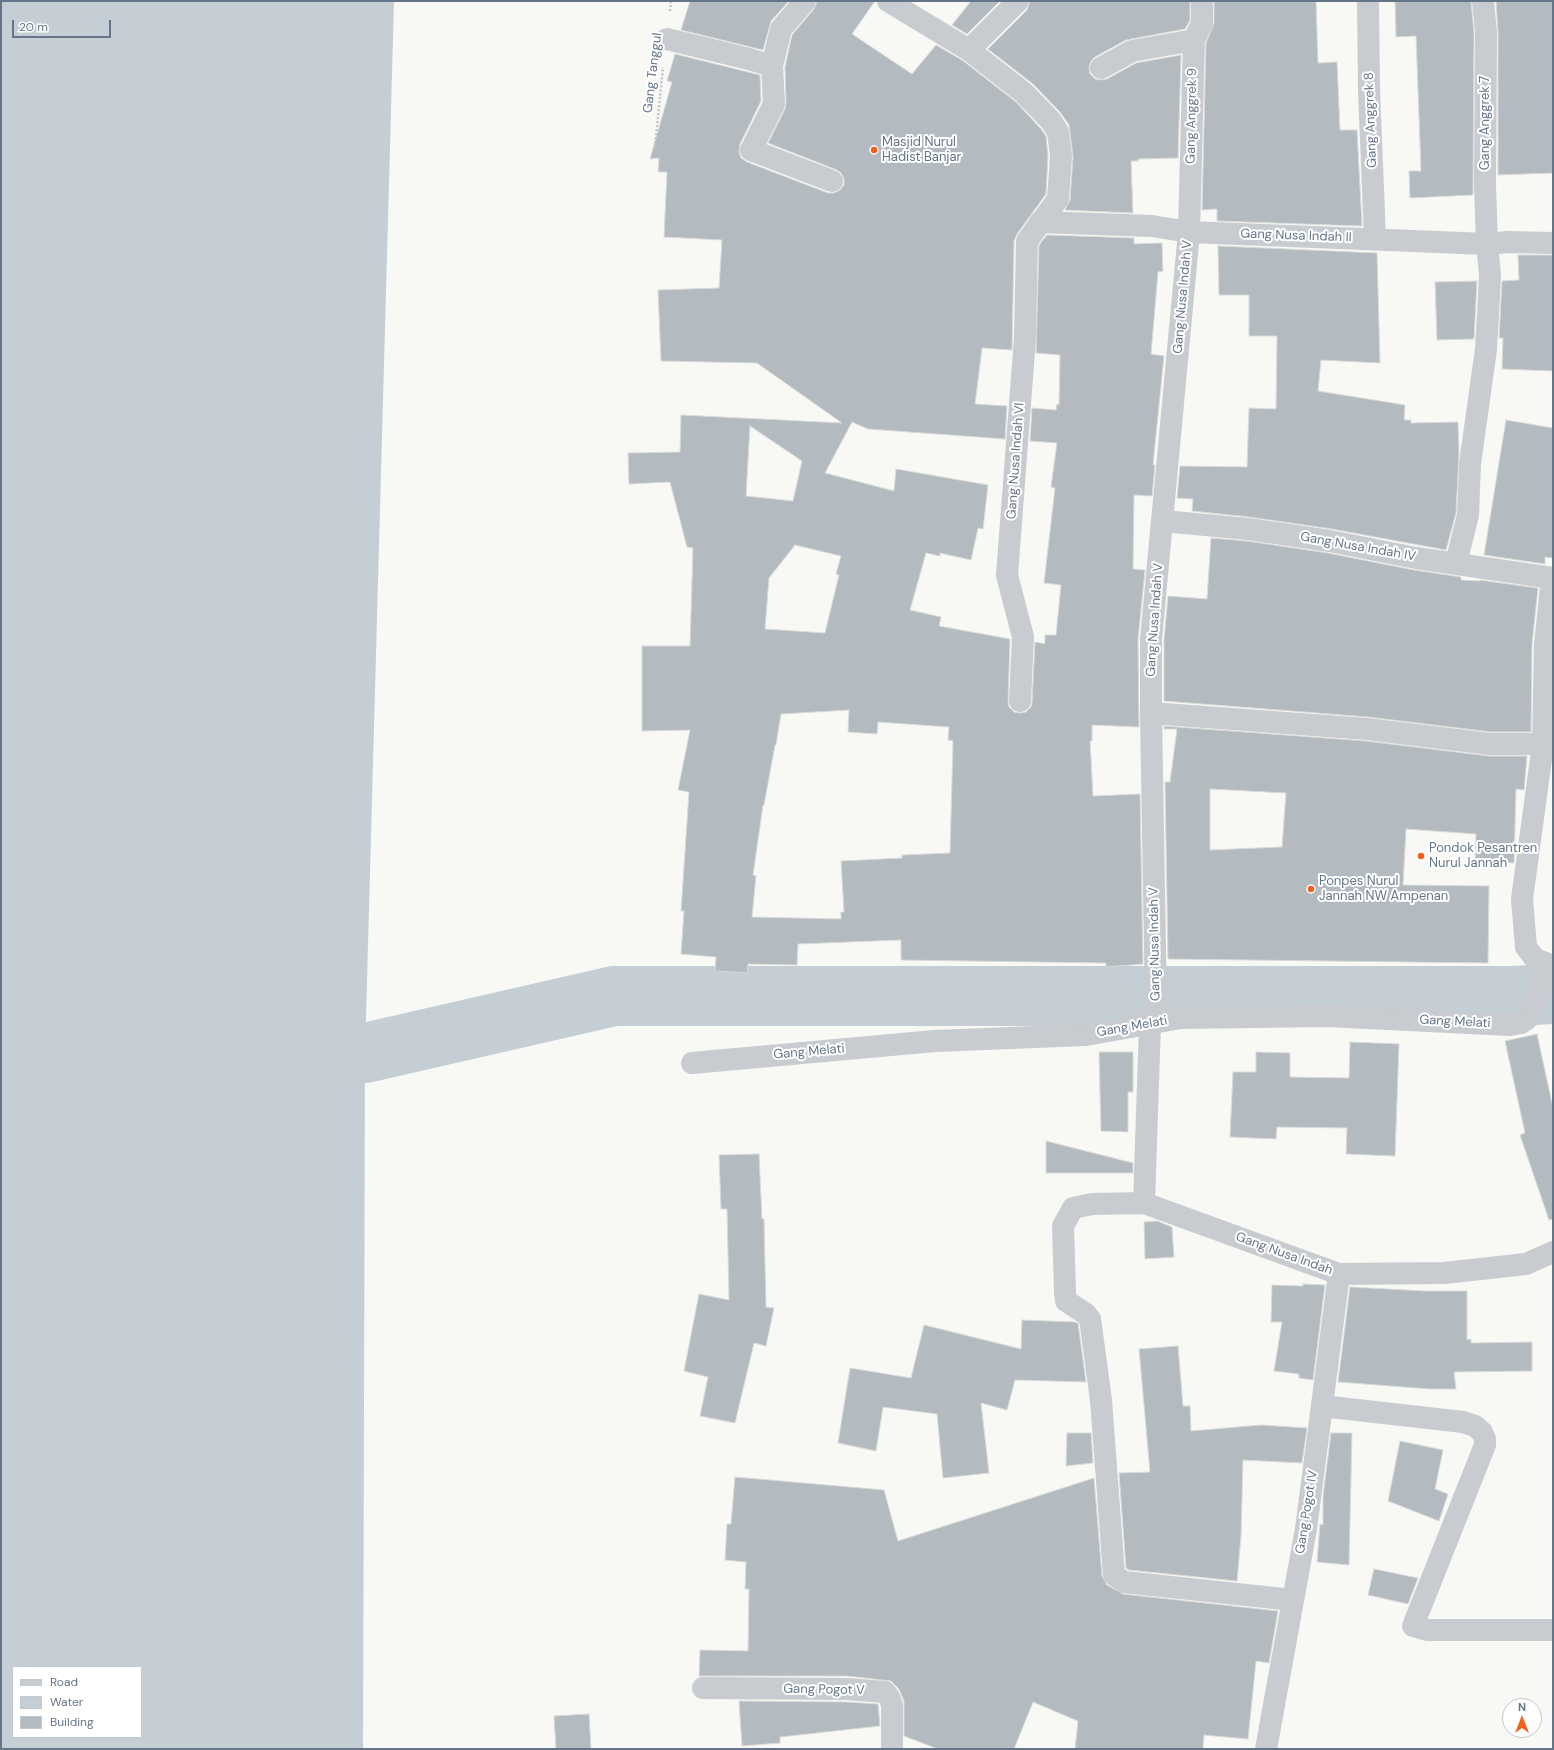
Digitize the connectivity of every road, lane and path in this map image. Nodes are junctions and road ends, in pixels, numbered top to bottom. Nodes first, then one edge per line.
1 (671, 1) edge
2 (805, 1) edge
3 (888, 1) edge
4 (1018, 1) edge
5 (1202, 1) edge
6 (1368, 1) edge
7 (1483, 1) edge
8 (667, 39) junction
9 (1194, 40) junction
10 (969, 50) junction
11 (772, 66) junction
12 (1102, 68) dead end
13 (655, 147) dead end
14 (832, 181) dead end
15 (1040, 222) junction
16 (1188, 232) junction
17 (1375, 239) junction
18 (1553, 243) edge
19 (1487, 244) junction
20 (1163, 521) junction
21 (1456, 563) junction
22 (1552, 578) edge
23 (1020, 701) dead end
24 (1151, 713) junction
25 (1543, 744) junction
26 (1546, 769) edge
27 (1550, 970) edge
28 (1153, 1016) junction
29 (692, 1063) dead end
30 (1144, 1203) junction
31 (1553, 1252) edge
32 (1339, 1274) junction
33 (1322, 1406) junction
34 (1292, 1600) junction
35 (1553, 1630) edge
36 (703, 1688) dead end
37 (892, 1749) edge
38 (1266, 1749) edge

1 - 8 path, Gang Tanggul
2 - 11 street
3 - 10 street, Gang Nusa Indah VI
4 - 10 street
5 - 9 street, Gang Anggrek 9
6 - 17 street, Gang Anggrek 8
7 - 19 street, Gang Anggrek 7
8 - 11 street
8 - 13 path, Gang Tanggul
9 - 12 street
9 - 16 street, Gang Anggrek 9
10 - 15 street, Gang Nusa Indah VI
11 - 14 street
15 - 16 street, Gang Nusa Indah II
15 - 23 street, Gang Nusa Indah VI
16 - 17 street, Gang Nusa Indah II
16 - 20 street, Gang Nusa Indah V
17 - 19 street, Gang Nusa Indah II
18 - 19 street, Gang Nusa Indah II
19 - 21 street, Gang Anggrek 7
20 - 21 street, Gang Nusa Indah IV
20 - 24 street, Gang Nusa Indah V
21 - 22 street, Gang Nusa Indah IV
22 - 25 street
24 - 25 street
24 - 28 street, Gang Nusa Indah V
25 - 26 street
26 - 27 street
27 - 28 street, Gang Melati
28 - 29 street, Gang Melati
28 - 30 street, Gang Nusa Indah V
30 - 32 street, Gang Nusa Indah
30 - 34 street
31 - 32 street, Gang Nusa Indah
32 - 33 street, Gang Pogot IV
33 - 34 street, Gang Pogot IV
33 - 35 street
34 - 38 street, Gang Pogot IV
36 - 37 street, Gang Pogot V

